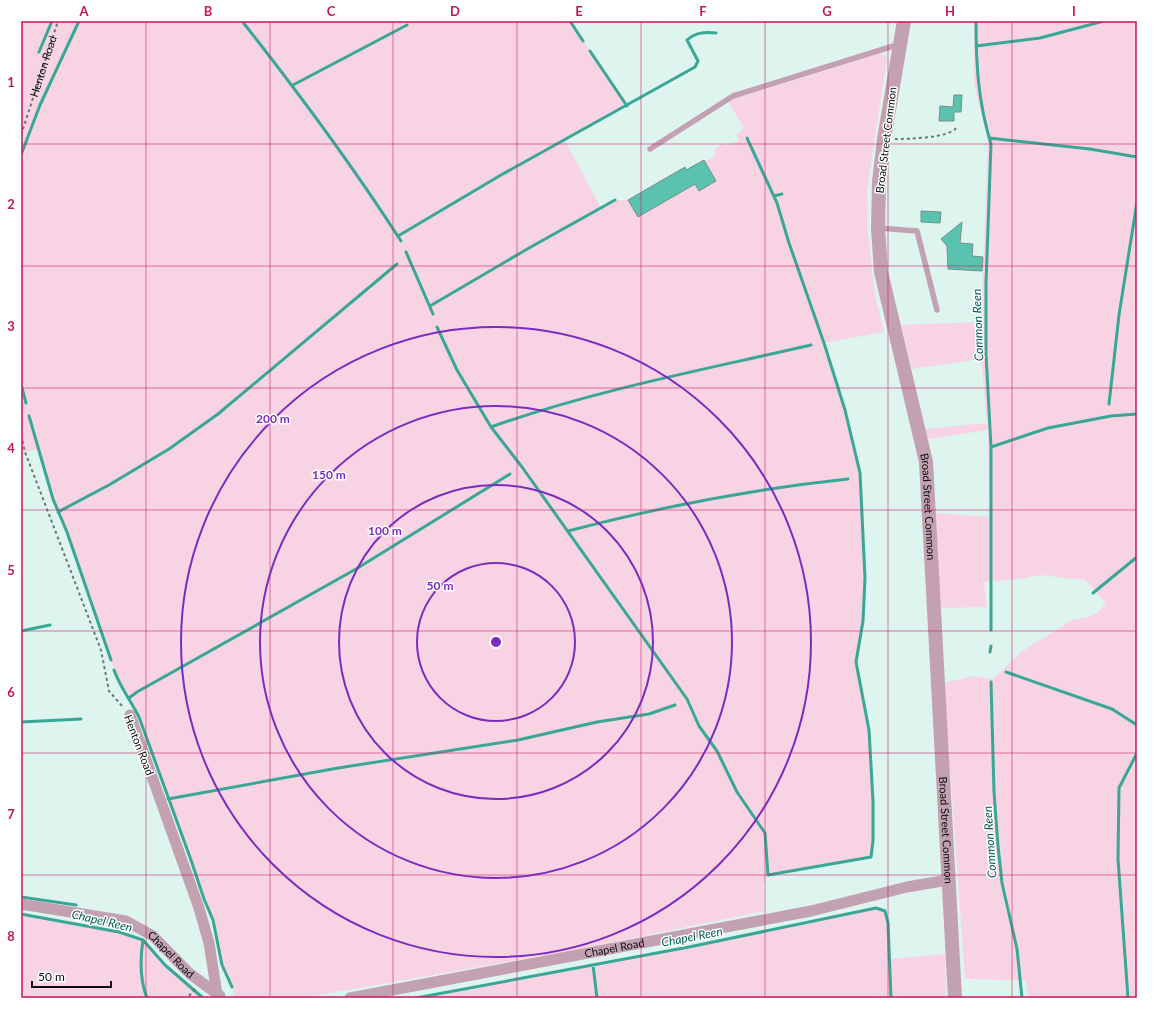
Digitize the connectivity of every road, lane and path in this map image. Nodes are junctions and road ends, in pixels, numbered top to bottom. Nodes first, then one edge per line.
1 (58, 21) edge
2 (904, 21) edge
3 (900, 44) junction
4 (956, 128) dead end
5 (21, 135) edge
6 (884, 139) junction
7 (650, 149) dead end
8 (878, 228) junction
9 (937, 310) dead end
10 (21, 435) edge
11 (130, 715) joint
12 (948, 880) junction
13 (21, 904) edge
14 (219, 996) edge
15 (350, 998) edge
16 (955, 998) edge

1 - 5 path, Henton Road
2 - 3 street, Broad Street Common
3 - 6 street, Broad Street Common
3 - 7 lane
4 - 6 path
6 - 8 street, Broad Street Common
8 - 9 lane
8 - 12 street, Broad Street Common
10 - 11 path, Henton Road
11 - 14 street, Henton Road
12 - 15 street, Chapel Road
12 - 16 street, Broad Street Common
13 - 14 street, Chapel Road

